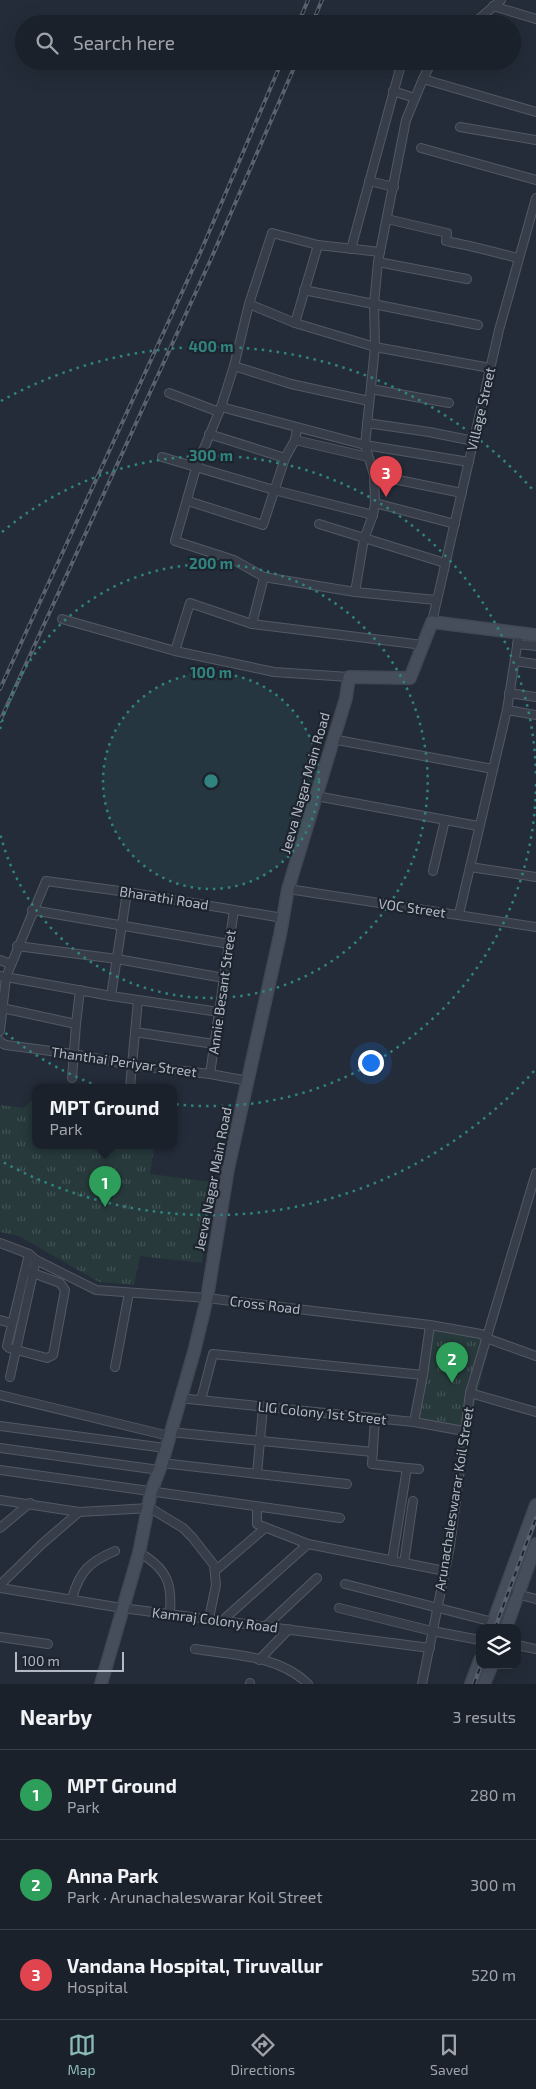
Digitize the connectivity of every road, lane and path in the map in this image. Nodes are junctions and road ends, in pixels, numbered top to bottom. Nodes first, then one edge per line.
1 (501, 0) edge
2 (493, 6) junction
3 (483, 15) edge
4 (536, 19) edge
5 (400, 70) edge
6 (428, 70) edge
7 (423, 79) junction
8 (394, 92) junction
9 (415, 98) junction
10 (536, 112) edge
11 (460, 126) dead end
12 (536, 140) edge
13 (421, 148) dead end
14 (536, 180) edge
15 (368, 181) junction
16 (394, 187) junction
17 (536, 198) edge
18 (388, 219) junction
19 (318, 245) junction
20 (352, 249) junction
21 (380, 252) junction
22 (519, 258) junction
23 (378, 262) junction
24 (467, 279) dead end
25 (304, 290) junction
26 (249, 304) junction
27 (374, 304) junction
28 (295, 322) junction
29 (478, 324) dead end
30 (375, 347) junction
31 (234, 366) junction
32 (490, 368) junction
33 (370, 389) junction
34 (169, 393) dead end
35 (369, 401) junction
36 (449, 403) dead end
37 (220, 410) junction
38 (367, 423) junction
39 (297, 429) junction
40 (209, 434) junction
41 (294, 440) junction
42 (474, 441) junction
43 (365, 445) junction
44 (162, 457) dead end
45 (368, 457) junction
46 (284, 458) junction
47 (469, 462) junction
48 (196, 468) junction
49 (374, 475) junction
50 (274, 490) junction
51 (462, 493) junction
52 (188, 501) junction
53 (375, 503) junction
54 (373, 515) junction
55 (319, 524) dead end
56 (455, 524) junction
57 (364, 539) junction
58 (445, 563) junction
59 (264, 577) junction
60 (355, 592) junction
61 (436, 600) junction
62 (62, 619) dead end
63 (432, 622) junction
64 (252, 624) junction
65 (536, 635) edge
66 (518, 639) junction
67 (423, 645) junction
68 (536, 646) edge
69 (175, 650) junction
70 (515, 661) junction
71 (536, 664) edge
72 (350, 677) junction
73 (509, 693) junction
74 (536, 697) edge
75 (507, 710) junction
76 (536, 715) edge
77 (332, 739) junction
78 (493, 769) junction
79 (316, 796) junction
80 (445, 820) junction
81 (478, 826) junction
82 (470, 867) junction
83 (433, 871) dead end
84 (536, 877) edge
85 (288, 889) junction
86 (127, 892) junction
87 (32, 910) junction
88 (234, 910) junction
89 (459, 914) junction
90 (283, 918) junction
91 (122, 924) junction
92 (536, 927) edge
93 (229, 944) junction
94 (17, 946) junction
95 (117, 959) junction
96 (0, 960) edge
97 (10, 964) junction
98 (3, 976) edge
99 (224, 978) junction
100 (80, 990) junction
101 (111, 996) junction
102 (138, 1000) junction
103 (2, 1008) junction
104 (219, 1012) junction
105 (76, 1024) junction
106 (0, 1031) edge
107 (135, 1032) junction
108 (0, 1042) edge
109 (214, 1044) junction
110 (73, 1054) junction
111 (131, 1065) junction
112 (210, 1074) junction
113 (72, 1078) dead end
114 (248, 1081) junction
115 (130, 1084) edge
116 (536, 1172) edge
117 (0, 1243) edge
118 (29, 1254) junction
119 (36, 1260) junction
120 (29, 1271) junction
121 (129, 1293) junction
122 (207, 1298) junction
123 (0, 1320) edge
124 (11, 1323) junction
125 (430, 1325) junction
126 (490, 1325) junction
127 (475, 1332) junction
128 (486, 1338) junction
129 (16, 1349) junction
130 (536, 1356) edge
131 (115, 1367) dead end
132 (423, 1375) junction
133 (10, 1377) dead end
134 (470, 1393) junction
135 (0, 1394) edge
136 (179, 1398) junction
137 (201, 1400) junction
138 (264, 1407) junction
139 (536, 1412) edge
140 (375, 1418) junction
141 (414, 1422) junction
142 (0, 1426) edge
143 (464, 1431) junction
144 (170, 1434) junction
145 (260, 1440) junction
146 (0, 1448) edge
147 (165, 1448) junction
148 (373, 1452) junction
149 (160, 1466) junction
150 (408, 1468) junction
151 (419, 1469) dead end
152 (0, 1470) edge
153 (257, 1474) junction
154 (347, 1484) dead end
155 (151, 1492) junction
156 (0, 1500) edge
157 (413, 1501) dead end
158 (30, 1504) junction
159 (536, 1505) edge
160 (257, 1507) junction
161 (150, 1508) junction
162 (79, 1512) junction
163 (340, 1518) dead end
164 (0, 1528) edge
165 (266, 1528) junction
166 (308, 1544) junction
167 (536, 1544) edge
168 (115, 1551) dead end
169 (145, 1556) dead end
170 (392, 1561) junction
171 (404, 1564) junction
172 (215, 1571) junction
173 (445, 1571) junction
174 (316, 1578) dead end
175 (346, 1584) dead end
176 (0, 1587) edge
177 (504, 1591) junction
178 (517, 1595) junction
179 (72, 1598) junction
180 (536, 1599) edge
181 (437, 1607) junction
182 (122, 1608) junction
183 (339, 1608) dead end
184 (170, 1614) junction
185 (209, 1618) junction
186 (223, 1620) junction
187 (489, 1624) edge
188 (492, 1624) edge
189 (507, 1624) edge
190 (266, 1626) junction
191 (290, 1629) junction
192 (432, 1631) junction
193 (0, 1637) edge
194 (476, 1639) edge
195 (48, 1644) dead end
196 (521, 1646) edge
197 (430, 1648) junction
198 (195, 1649) dead end
199 (536, 1649) edge
200 (259, 1660) junction
201 (477, 1669) edge
202 (490, 1669) edge
203 (101, 1684) edge
204 (308, 1684) edge
205 (422, 1684) edge
206 (471, 1684) edge
207 (484, 1684) edge

1 - 2 street
2 - 3 street
2 - 4 street
5 - 8 street
6 - 7 street
7 - 9 street
7 - 10 street
8 - 9 street
8 - 15 street
9 - 16 street
11 - 12 street
13 - 14 street
15 - 16 street
15 - 20 street
16 - 18 street
17 - 22 street, Village Street
18 - 21 street
18 - 22 street
19 - 20 street
19 - 25 street
19 - 26 street
20 - 21 street
21 - 23 street
22 - 32 street, Village Street
23 - 24 street
23 - 27 street
25 - 27 street
25 - 28 street
26 - 28 street
26 - 31 street
27 - 29 street
27 - 30 street
28 - 30 street
30 - 32 street
30 - 33 street
31 - 35 street
31 - 37 street
32 - 42 street, Village Street
33 - 35 street
33 - 36 street
34 - 37 street
35 - 38 street
37 - 39 street
37 - 40 street
38 - 42 street
38 - 43 street
39 - 41 street
39 - 43 street
40 - 46 street
40 - 48 street
41 - 45 street
41 - 46 street
42 - 47 street, Village Street
43 - 45 street
43 - 47 street
44 - 48 street
45 - 49 street
46 - 50 street
47 - 51 street, Village Street
48 - 50 street
48 - 52 street
49 - 51 street
49 - 53 street
50 - 52 street
50 - 54 street
51 - 56 street, Village Street
52 - 59 street
53 - 54 street
53 - 56 street
54 - 57 street
55 - 57 street
56 - 58 street, Village Street
57 - 58 street
57 - 60 street
58 - 61 street, Village Street
59 - 60 street
59 - 64 street
60 - 61 street
61 - 63 street, Village Street
62 - 69 street
63 - 66 street
63 - 67 street
64 - 67 street
64 - 69 street
65 - 66 street
66 - 68 street
66 - 70 street
67 - 72 street
69 - 72 street
70 - 71 street
70 - 73 street
72 - 77 street, Jeeva Nagar Main Road
73 - 74 street
73 - 75 street
75 - 76 street
75 - 78 street
77 - 78 street
77 - 79 street, Jeeva Nagar Main Road
78 - 81 street
79 - 80 street
79 - 85 street, Jeeva Nagar Main Road
80 - 81 street
80 - 83 street
81 - 82 street
82 - 84 street
82 - 89 street
85 - 89 street, VOC Street
85 - 90 street, Jeeva Nagar Main Road
86 - 87 street, Bharathi Road
86 - 88 street, Bharathi Road
86 - 91 street
87 - 91 street
87 - 94 street
88 - 90 street, Bharathi Road
88 - 93 street, Annie Besant Street
89 - 92 street, VOC Street
90 - 114 street, Jeeva Nagar Main Road
91 - 93 street
91 - 95 street
93 - 99 street, Annie Besant Street
94 - 95 street
94 - 97 street
95 - 99 street
95 - 101 street
96 - 97 street
97 - 98 street
98 - 100 street
98 - 103 street
99 - 104 street, Annie Besant Street
100 - 101 street
100 - 105 street
101 - 102 street
102 - 104 street
102 - 107 street
103 - 105 street
103 - 106 street
104 - 109 street, Annie Besant Street
105 - 110 street
107 - 109 street
107 - 111 street
108 - 110 street, Thanthai Periyar Street
109 - 112 street, Annie Besant Street
110 - 111 street, Thanthai Periyar Street
110 - 113 street
111 - 112 street, Thanthai Periyar Street
111 - 115 street
112 - 114 street, Thanthai Periyar Street
114 - 122 street, Jeeva Nagar Main Road
116 - 126 street, Arunachaleswarar Koil Street
117 - 118 street, Cross Road
118 - 119 street, Cross Road
118 - 120 street
119 - 120 street
119 - 121 street, Cross Road
120 - 124 street
120 - 129 street
120 - 129 street
121 - 122 street, Cross Road
121 - 131 street
122 - 125 street, Cross Road
122 - 136 street, Jeeva Nagar Main Road
123 - 124 street
124 - 129 street
125 - 127 street, Cross Road
125 - 132 street
126 - 127 street
126 - 128 street, Arunachaleswarar Koil Street
127 - 128 street, Cross Road
128 - 130 street, Cross Road
128 - 134 street, Arunachaleswarar Koil Street
129 - 133 street
132 - 137 street
132 - 141 street
134 - 139 street
134 - 143 street, Arunachaleswarar Koil Street
135 - 144 street
136 - 137 street, LIG Colony 1st Street
136 - 144 street, Jeeva Nagar Main Road
137 - 138 street, LIG Colony 1st Street
138 - 140 street, LIG Colony 1st Street
138 - 145 street
140 - 141 street, LIG Colony 1st Street
140 - 148 street
141 - 143 street, LIG Colony 1st Street
142 - 147 street
143 - 173 street, Arunachaleswarar Koil Street
144 - 145 street
144 - 147 street, Jeeva Nagar Main Road
145 - 148 street
145 - 153 street
146 - 149 street
147 - 149 street, Jeeva Nagar Main Road
148 - 150 street
149 - 153 street
149 - 155 street, Jeeva Nagar Main Road
150 - 151 street
150 - 170 street
152 - 155 street
153 - 154 street
155 - 160 street
155 - 161 street, Jeeva Nagar Main Road
156 - 158 street
157 - 171 street
158 - 162 street
158 - 164 street
159 - 177 street
160 - 163 street
160 - 165 street
161 - 162 street
161 - 172 street
161 - 182 street, Jeeva Nagar Main Road
162 - 176 street
165 - 166 street
165 - 172 street
166 - 170 street
166 - 186 street
167 - 178 street
168 - 179 street
169 - 184 street
170 - 171 street
171 - 173 street
172 - 185 street
173 - 181 street, Arunachaleswarar Koil Street
174 - 190 street
175 - 181 street
176 - 179 street, Kamraj Colony Road
177 - 178 street
177 - 188 street
178 - 180 street
178 - 189 street
179 - 182 street, Kamraj Colony Road
181 - 187 street
181 - 192 street, Arunachaleswarar Koil Street
182 - 184 street, Kamraj Colony Road
182 - 203 street, Jeeva Nagar Main Road
183 - 192 street
184 - 185 street, Kamraj Colony Road
185 - 186 street, Kamraj Colony Road
186 - 190 street, Kamraj Colony Road
190 - 191 street, Kamraj Colony Road
191 - 197 street, Kamraj Colony Road
191 - 200 street
192 - 194 street
192 - 197 street, Arunachaleswarar Koil Street
193 - 195 street
196 - 199 street
197 - 205 street, Arunachaleswarar Koil Street
198 - 200 street
200 - 204 street
201 - 206 street
202 - 207 street

